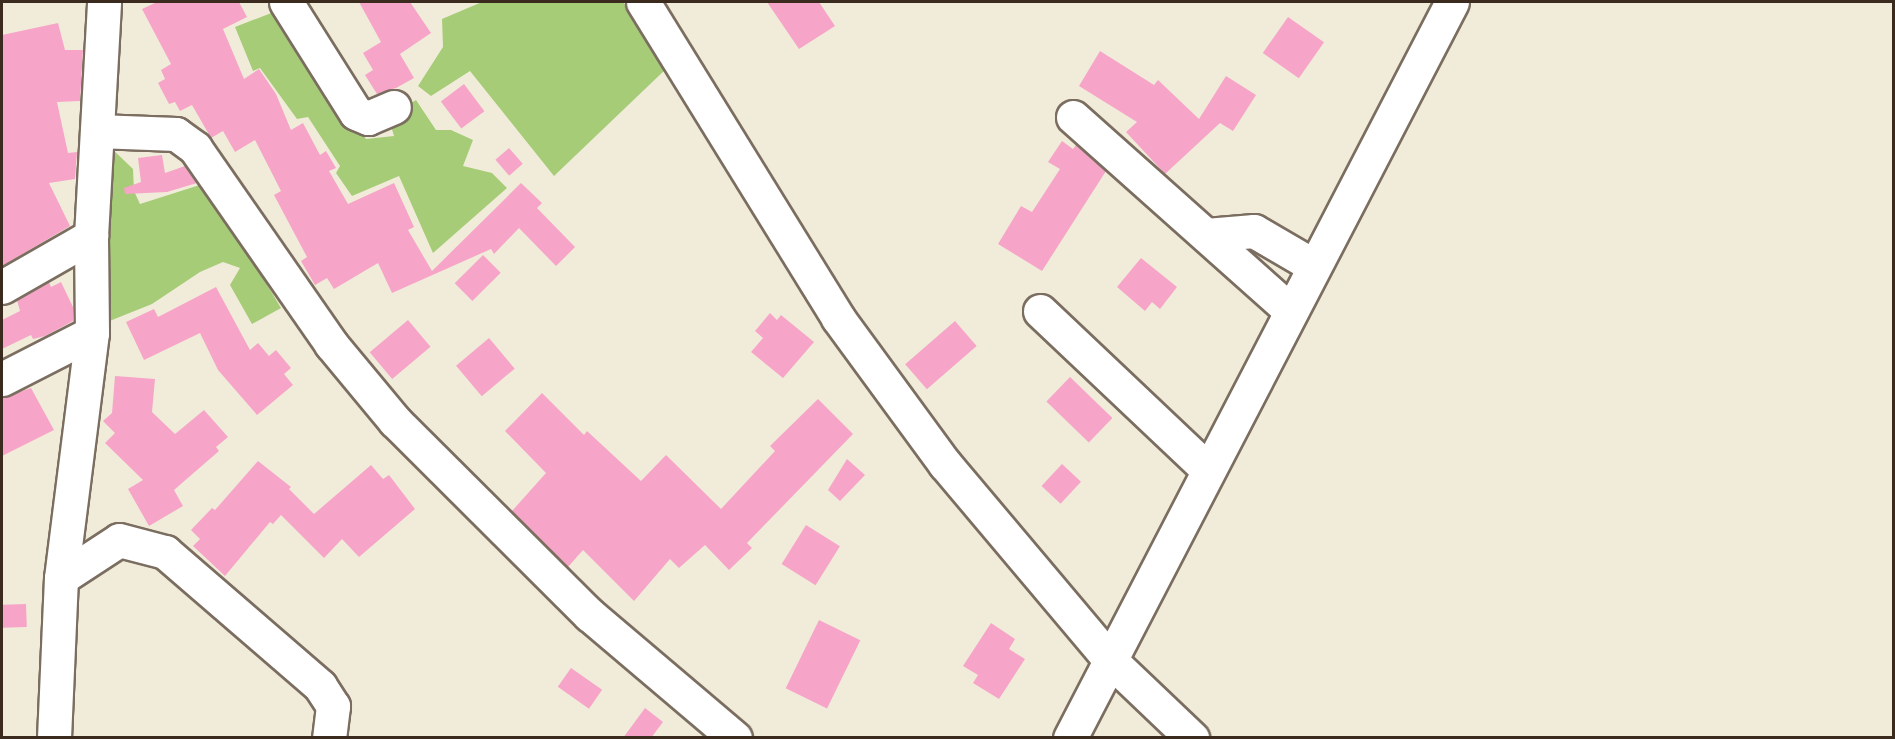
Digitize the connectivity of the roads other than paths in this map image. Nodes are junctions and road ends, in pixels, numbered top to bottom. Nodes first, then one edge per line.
1 (104, 2) edge
2 (286, 2) edge
3 (643, 2) edge
4 (1452, 2) edge
5 (394, 107) dead end
6 (1072, 117) dead end
7 (97, 131) junction
8 (1206, 235) junction
9 (91, 236) junction
10 (1314, 266) junction
11 (2, 287) edge
12 (1291, 310) junction
13 (1040, 311) dead end
14 (92, 333) junction
15 (2, 379) edge
16 (1208, 470) junction
17 (62, 578) junction
18 (1109, 659) junction
19 (54, 738) edge
20 (329, 738) edge
21 (735, 738) edge
22 (1070, 738) edge
23 (1192, 738) edge

1 - 7 street
2 - 5 street
3 - 18 street
4 - 10 street
6 - 8 street
7 - 9 street
7 - 21 street
8 - 10 street
8 - 12 street
9 - 11 street
9 - 14 street
10 - 12 street
12 - 16 street
13 - 16 street
14 - 15 street
14 - 17 street
16 - 18 street
17 - 19 street
17 - 20 street
18 - 22 street
18 - 23 street

